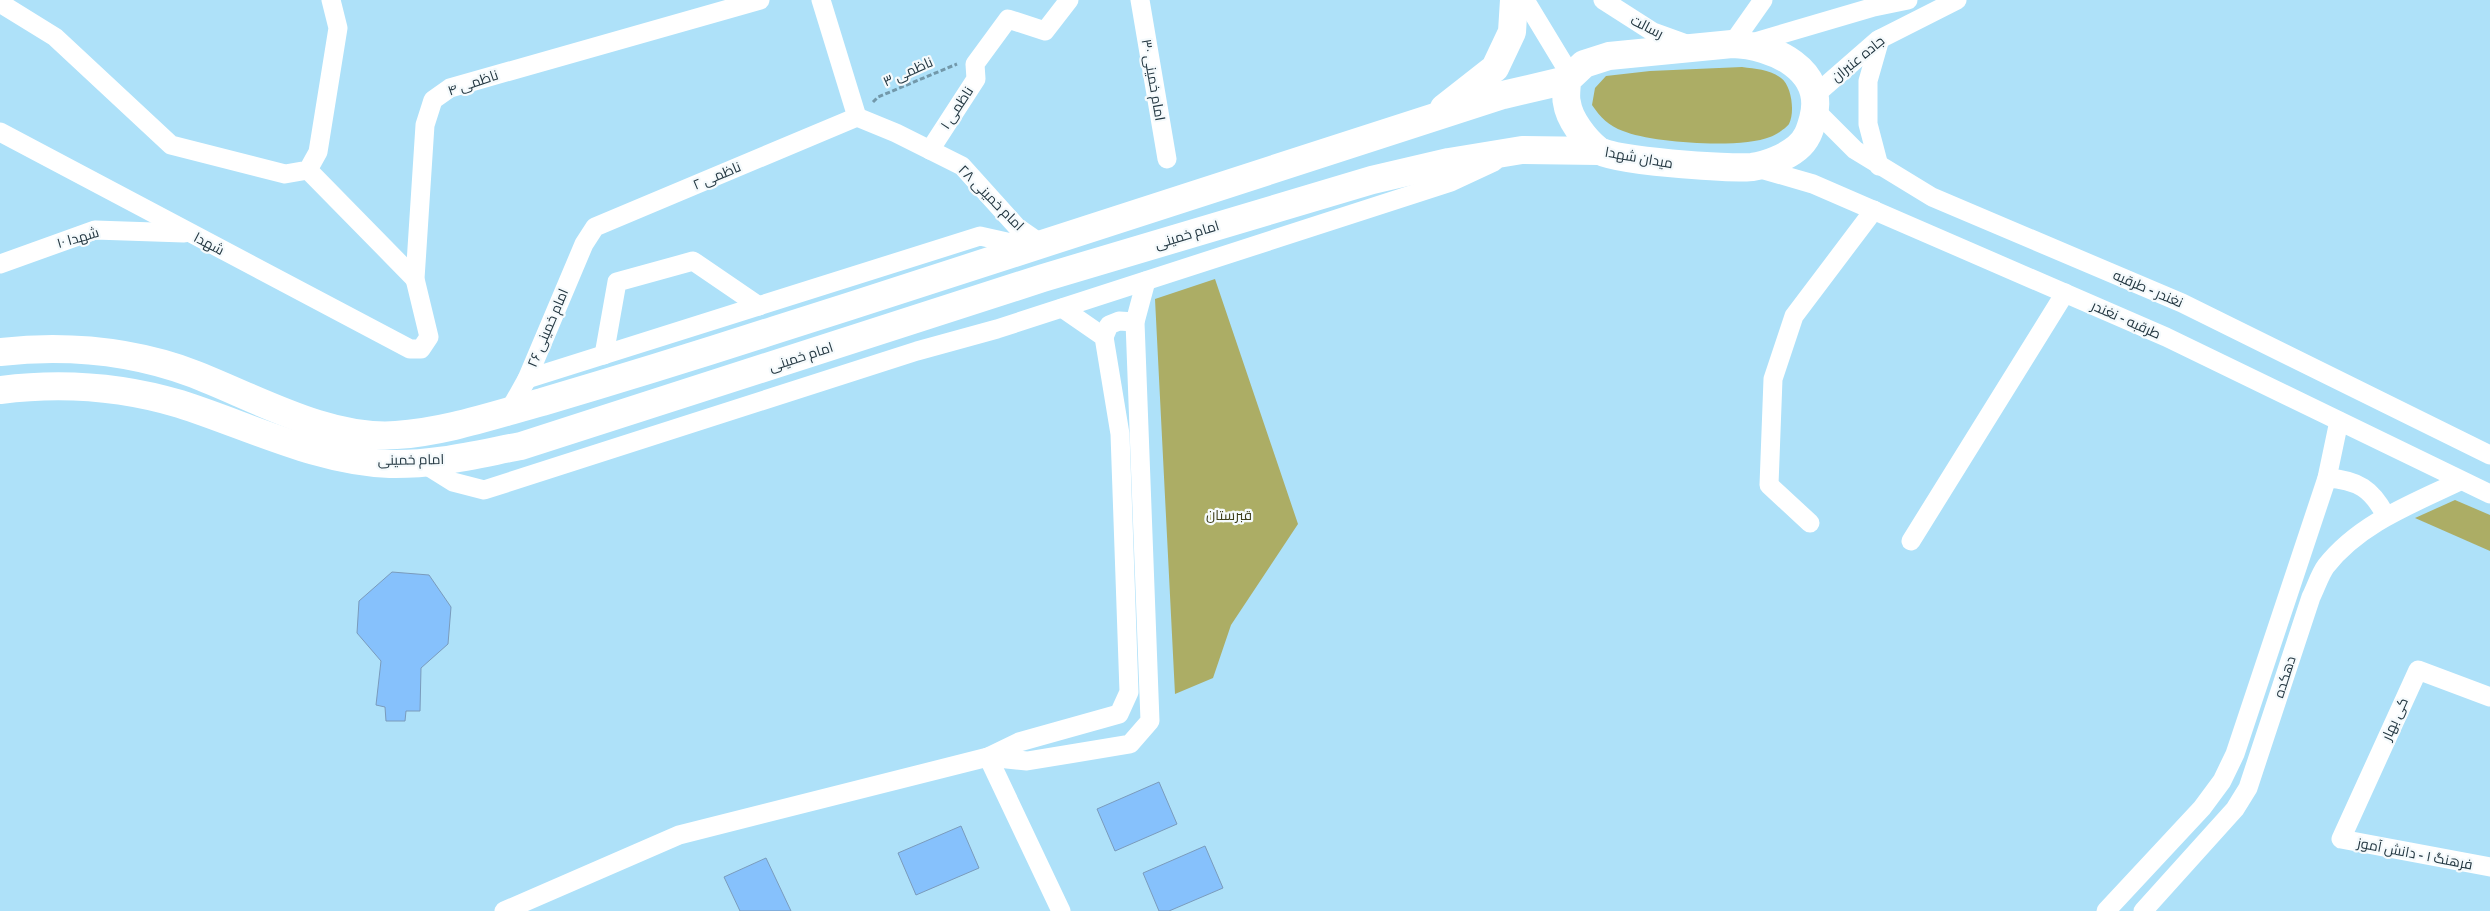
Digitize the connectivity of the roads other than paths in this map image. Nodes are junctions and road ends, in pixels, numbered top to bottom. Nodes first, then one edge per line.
1 (331, 0) edge
2 (760, 0) edge
3 (821, 0) edge
4 (1069, 0) edge
5 (1140, 0) edge
6 (1514, 0) edge
7 (1525, 0) edge
8 (1603, 0) edge
9 (1763, 0) edge
10 (1908, 0) edge
11 (1957, 0) edge
12 (0, 4) edge
13 (1880, 39) junction
14 (1740, 44) junction
15 (1695, 47) junction
16 (1569, 78) junction
17 (1816, 103) junction
18 (857, 117) junction
19 (1430, 118) junction
20 (0, 132) edge
21 (930, 150) junction
22 (1522, 150) junction
23 (1599, 151) junction
24 (1167, 159) dead end
25 (1879, 166) junction
26 (1753, 167) junction
27 (308, 170) junction
28 (1874, 210) junction
29 (188, 233) junction
30 (584, 244) joint
31 (1038, 246) junction
32 (0, 264) edge
33 (416, 279) junction
34 (1146, 281) junction
35 (2064, 293) junction
36 (759, 306) junction
37 (1062, 308) junction
38 (908, 322) junction
39 (1135, 322) junction
40 (1104, 336) junction
41 (421, 349) joint
42 (917, 351) junction
43 (0, 352) edge
44 (604, 355) junction
45 (527, 379) junction
46 (0, 390) edge
47 (510, 411) junction
48 (2339, 421) junction
49 (2490, 455) edge
50 (421, 462) junction
51 (2327, 478) junction
52 (2460, 481) junction
53 (2490, 494) edge
54 (2386, 516) junction
55 (1810, 523) dead end
56 (1912, 541) dead end
57 (2490, 698) edge
58 (1119, 714) junction
59 (1141, 731) junction
60 (988, 757) junction
61 (2341, 839) joint
62 (2490, 867) edge
63 (504, 911) edge
64 (1061, 911) edge
65 (2106, 911) edge
66 (2143, 911) edge

1 - 27 street
2 - 33 street, ناظمی ۴
3 - 18 street
4 - 21 street, ناظمی ۱
5 - 24 street, امام خمینی ۳۰
6 - 19 highway
7 - 16 street
8 - 15 street, رسالت
9 - 14 street
10 - 14 street
11 - 13 street, جاده عنبران
12 - 27 street
13 - 17 street, جاده عنبران
13 - 25 street
14 - 15 highway
14 - 17 highway
15 - 16 highway
16 - 19 highway, امام خمینی
16 - 23 highway, میدان شهدا
17 - 25 street, نغندر - طرقبه
17 - 26 highway, میدان شهدا
18 - 21 street, امام خمینی ۲۸
18 - 30 street, ناظمی ۲
19 - 31 highway, امام خمینی
20 - 29 street, شهدا
21 - 31 street, امام خمینی ۲۸
22 - 23 highway, امام خمینی
22 - 34 street
22 - 38 highway, امام خمینی
23 - 26 highway, میدان شهدا
25 - 49 street, نغندر - طرقبه
26 - 28 street, طرقبه - نغندر
27 - 33 street
28 - 35 street, طرقبه - نغندر
28 - 55 street
29 - 32 street, شهدا ۱۰
29 - 41 street, شهدا
30 - 45 street, امام خمینی ۲۶
31 - 36 street
31 - 47 highway, امام خمینی
33 - 41 street, ناظمی ۴
34 - 37 street
34 - 39 street
35 - 48 street, طرقبه - نغندر
35 - 56 street
36 - 44 street
36 - 44 street
37 - 40 street
37 - 42 street
38 - 42 street
38 - 50 highway, امام خمینی
39 - 40 street
39 - 59 street
40 - 58 street
42 - 50 street
43 - 47 highway, امام خمینی
44 - 45 street
45 - 47 street, امام خمینی ۲۶
46 - 50 highway, امام خمینی
48 - 51 street, دهکده
48 - 52 street, طرقبه - نغندر
51 - 54 street
51 - 65 street, دهکده
52 - 53 street, طرقبه - نغندر
52 - 54 street, دهکده
54 - 66 street, دهکده
57 - 61 street, کی بهار
58 - 59 street
58 - 60 street
59 - 60 street
60 - 63 street
60 - 64 street
61 - 62 street, فرهنگ ۱ - دانش آموز

